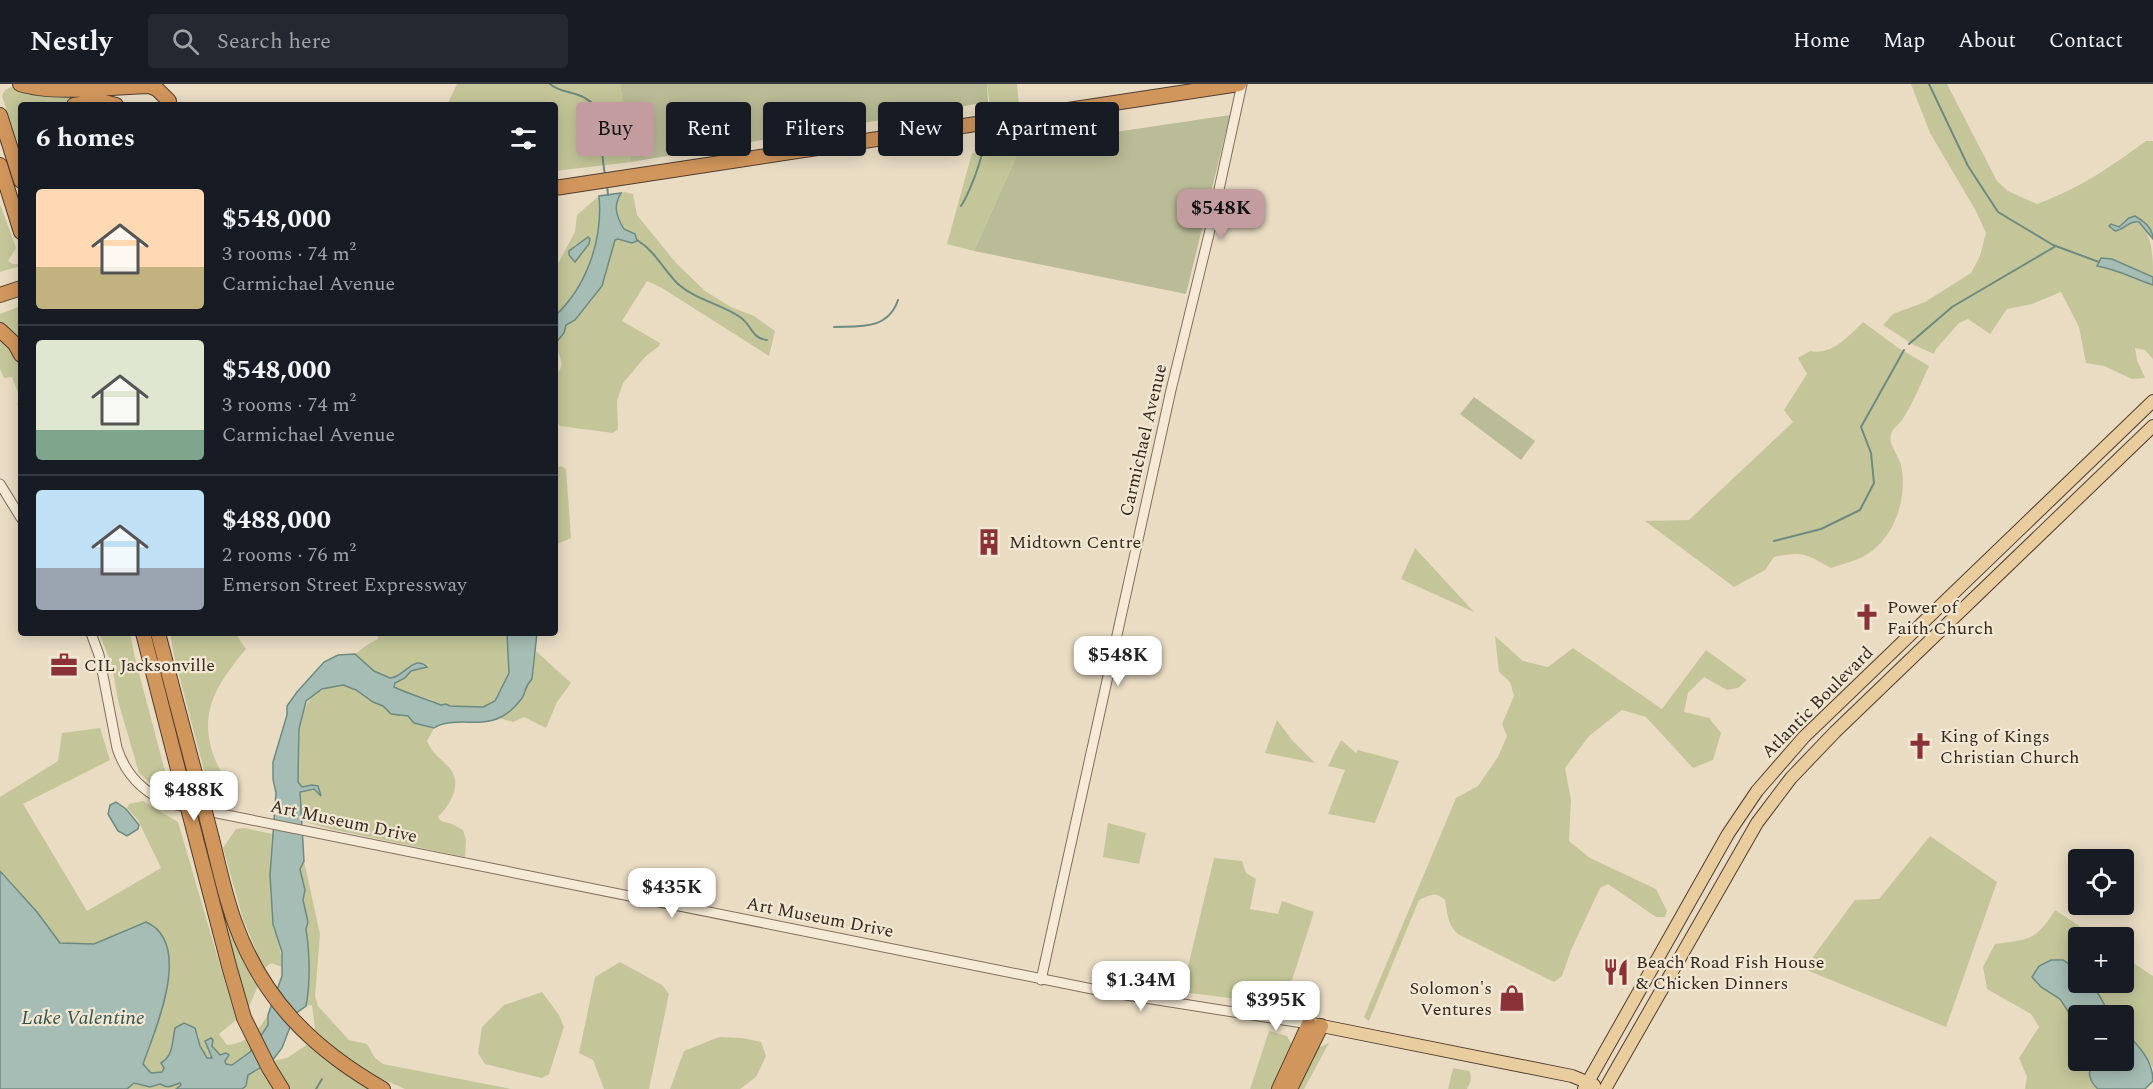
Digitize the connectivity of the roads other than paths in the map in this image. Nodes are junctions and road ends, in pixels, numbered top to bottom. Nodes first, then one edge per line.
1 (20, 84) edge
2 (1240, 84) edge
3 (152, 85) edge
4 (169, 101) dead end
5 (0, 114) edge
6 (0, 165) edge
7 (18, 171) edge
8 (558, 188) edge
9 (0, 196) edge
10 (18, 222) edge
11 (18, 232) edge
12 (0, 289) edge
13 (18, 289) edge
14 (18, 290) edge
15 (0, 295) edge
16 (0, 330) edge
17 (18, 350) edge
18 (2153, 401) edge
19 (2153, 426) edge
20 (0, 484) edge
21 (18, 513) edge
22 (92, 636) edge
23 (137, 636) edge
24 (144, 636) edge
25 (159, 636) edge
26 (164, 636) edge
27 (169, 675) junction
28 (155, 679) junction
29 (1041, 980) junction
30 (1315, 1025) junction
31 (1586, 1086) edge
32 (282, 1089) edge
33 (383, 1089) edge
34 (1279, 1089) edge
35 (1290, 1089) edge
36 (1604, 1089) edge

1 - 3 highway
2 - 8 highway
2 - 29 street, Carmichael Avenue
3 - 4 highway
5 - 7 highway
6 - 10 highway
9 - 11 highway
12 - 13 highway
14 - 15 highway
16 - 17 highway
18 - 31 main road, Atlantic Boulevard
19 - 36 main road, Atlantic Boulevard
20 - 21 street
22 - 29 street, Art Museum Drive
23 - 28 highway
24 - 28 highway
25 - 27 highway
26 - 27 highway
27 - 33 highway, bridge
28 - 32 highway, bridge
29 - 30 street, Art Museum Drive
30 - 31 main road, Art Museum Drive
30 - 34 highway
30 - 35 highway
31 - 36 main road, Art Museum Drive

